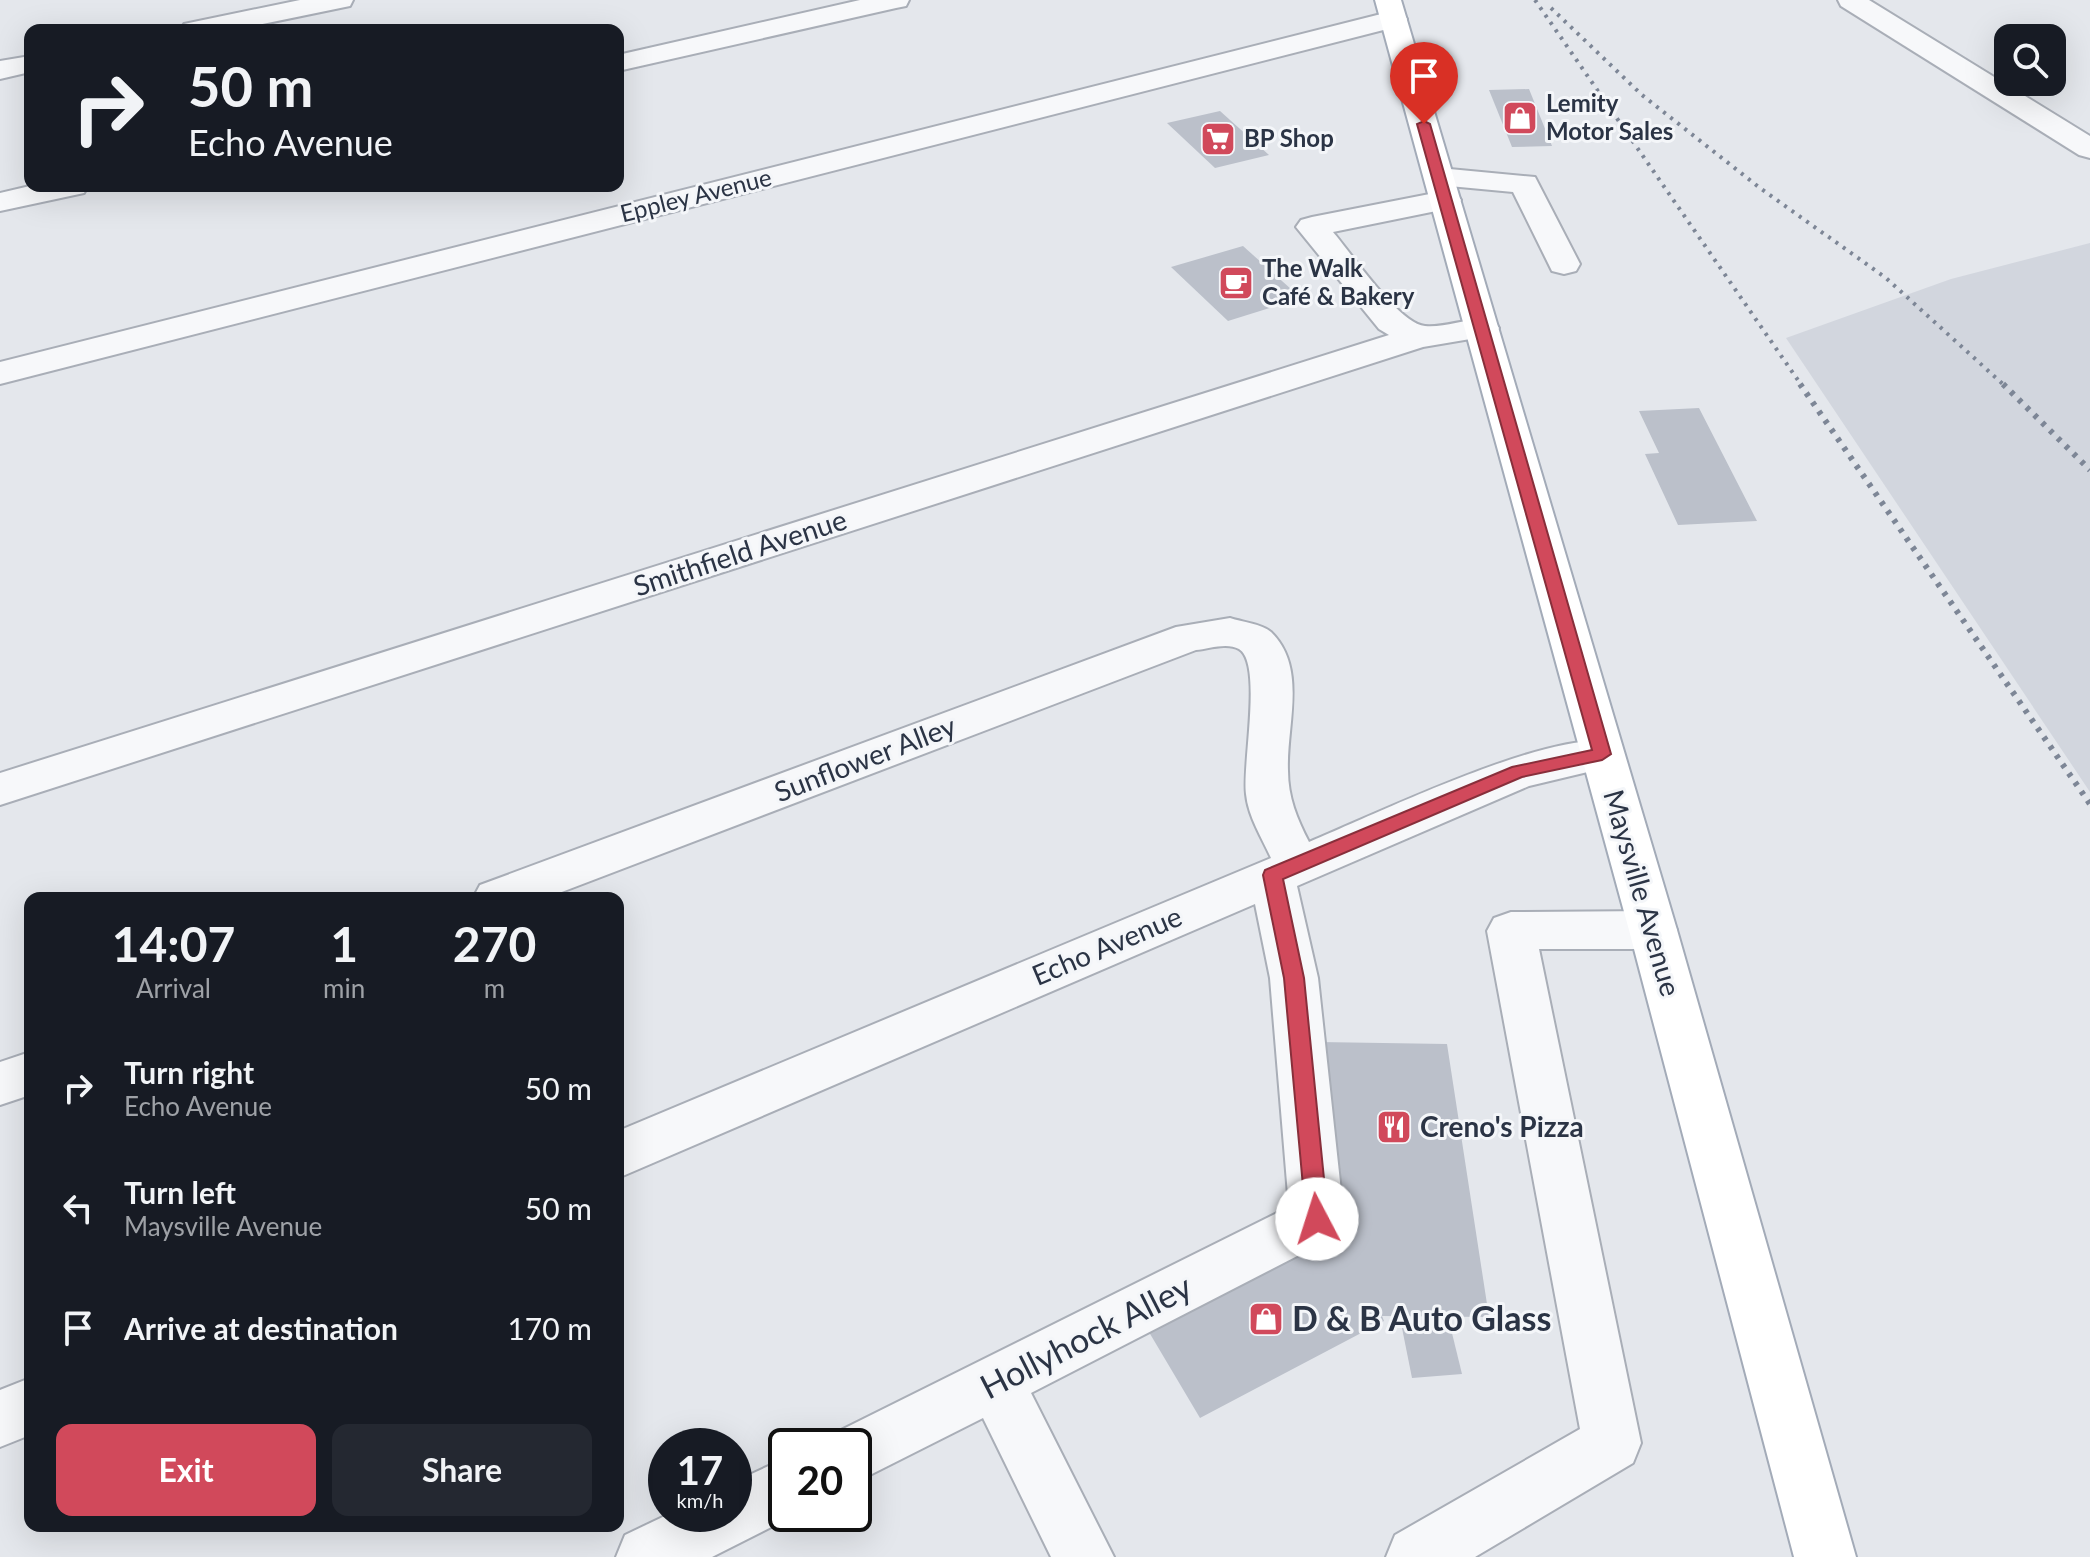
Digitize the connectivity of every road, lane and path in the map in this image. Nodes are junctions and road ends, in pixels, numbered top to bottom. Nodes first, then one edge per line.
1 (340, 0) edge
2 (896, 0) edge
3 (1851, 0) edge
4 (295, 4) edge
5 (1390, 9) edge
6 (217, 24) edge
7 (624, 62) edge
8 (24, 65) edge
9 (0, 70) edge
10 (2090, 149) edge
11 (1442, 188) junction
12 (46, 192) edge
13 (0, 202) edge
14 (1564, 264) dead end
15 (1482, 328) junction
16 (1418, 337) junction
17 (0, 373) edge
18 (1602, 754) junction
19 (0, 789) edge
20 (1285, 870) junction
21 (512, 892) edge
22 (1653, 930) junction
23 (24, 1075) edge
24 (0, 1084) edge
25 (624, 1152) edge
26 (996, 1383) junction
27 (24, 1409) edge
28 (0, 1419) edge
29 (872, 1445) edge
30 (698, 1532) edge
31 (647, 1557) edge
32 (1083, 1557) edge
33 (1417, 1557) edge
34 (1824, 1557) edge

1 - 4 street
2 - 7 street
3 - 10 street
4 - 6 street
5 - 11 main road, Maysville Avenue
5 - 17 street, Eppley Avenue
8 - 9 street
11 - 14 street
11 - 15 main road, Maysville Avenue
11 - 16 street
12 - 13 street
15 - 16 street, Smithfield Avenue
15 - 18 main road, Maysville Avenue
16 - 19 street, Smithfield Avenue
18 - 20 street, Echo Avenue
18 - 22 main road, Maysville Avenue
20 - 21 street, Sunflower Alley
20 - 25 street, Echo Avenue
20 - 26 street, Hollyhock Alley
22 - 33 street
22 - 34 main road, Maysville Avenue
23 - 24 street
26 - 29 street, Hollyhock Alley
26 - 32 street
27 - 28 street
30 - 31 street

